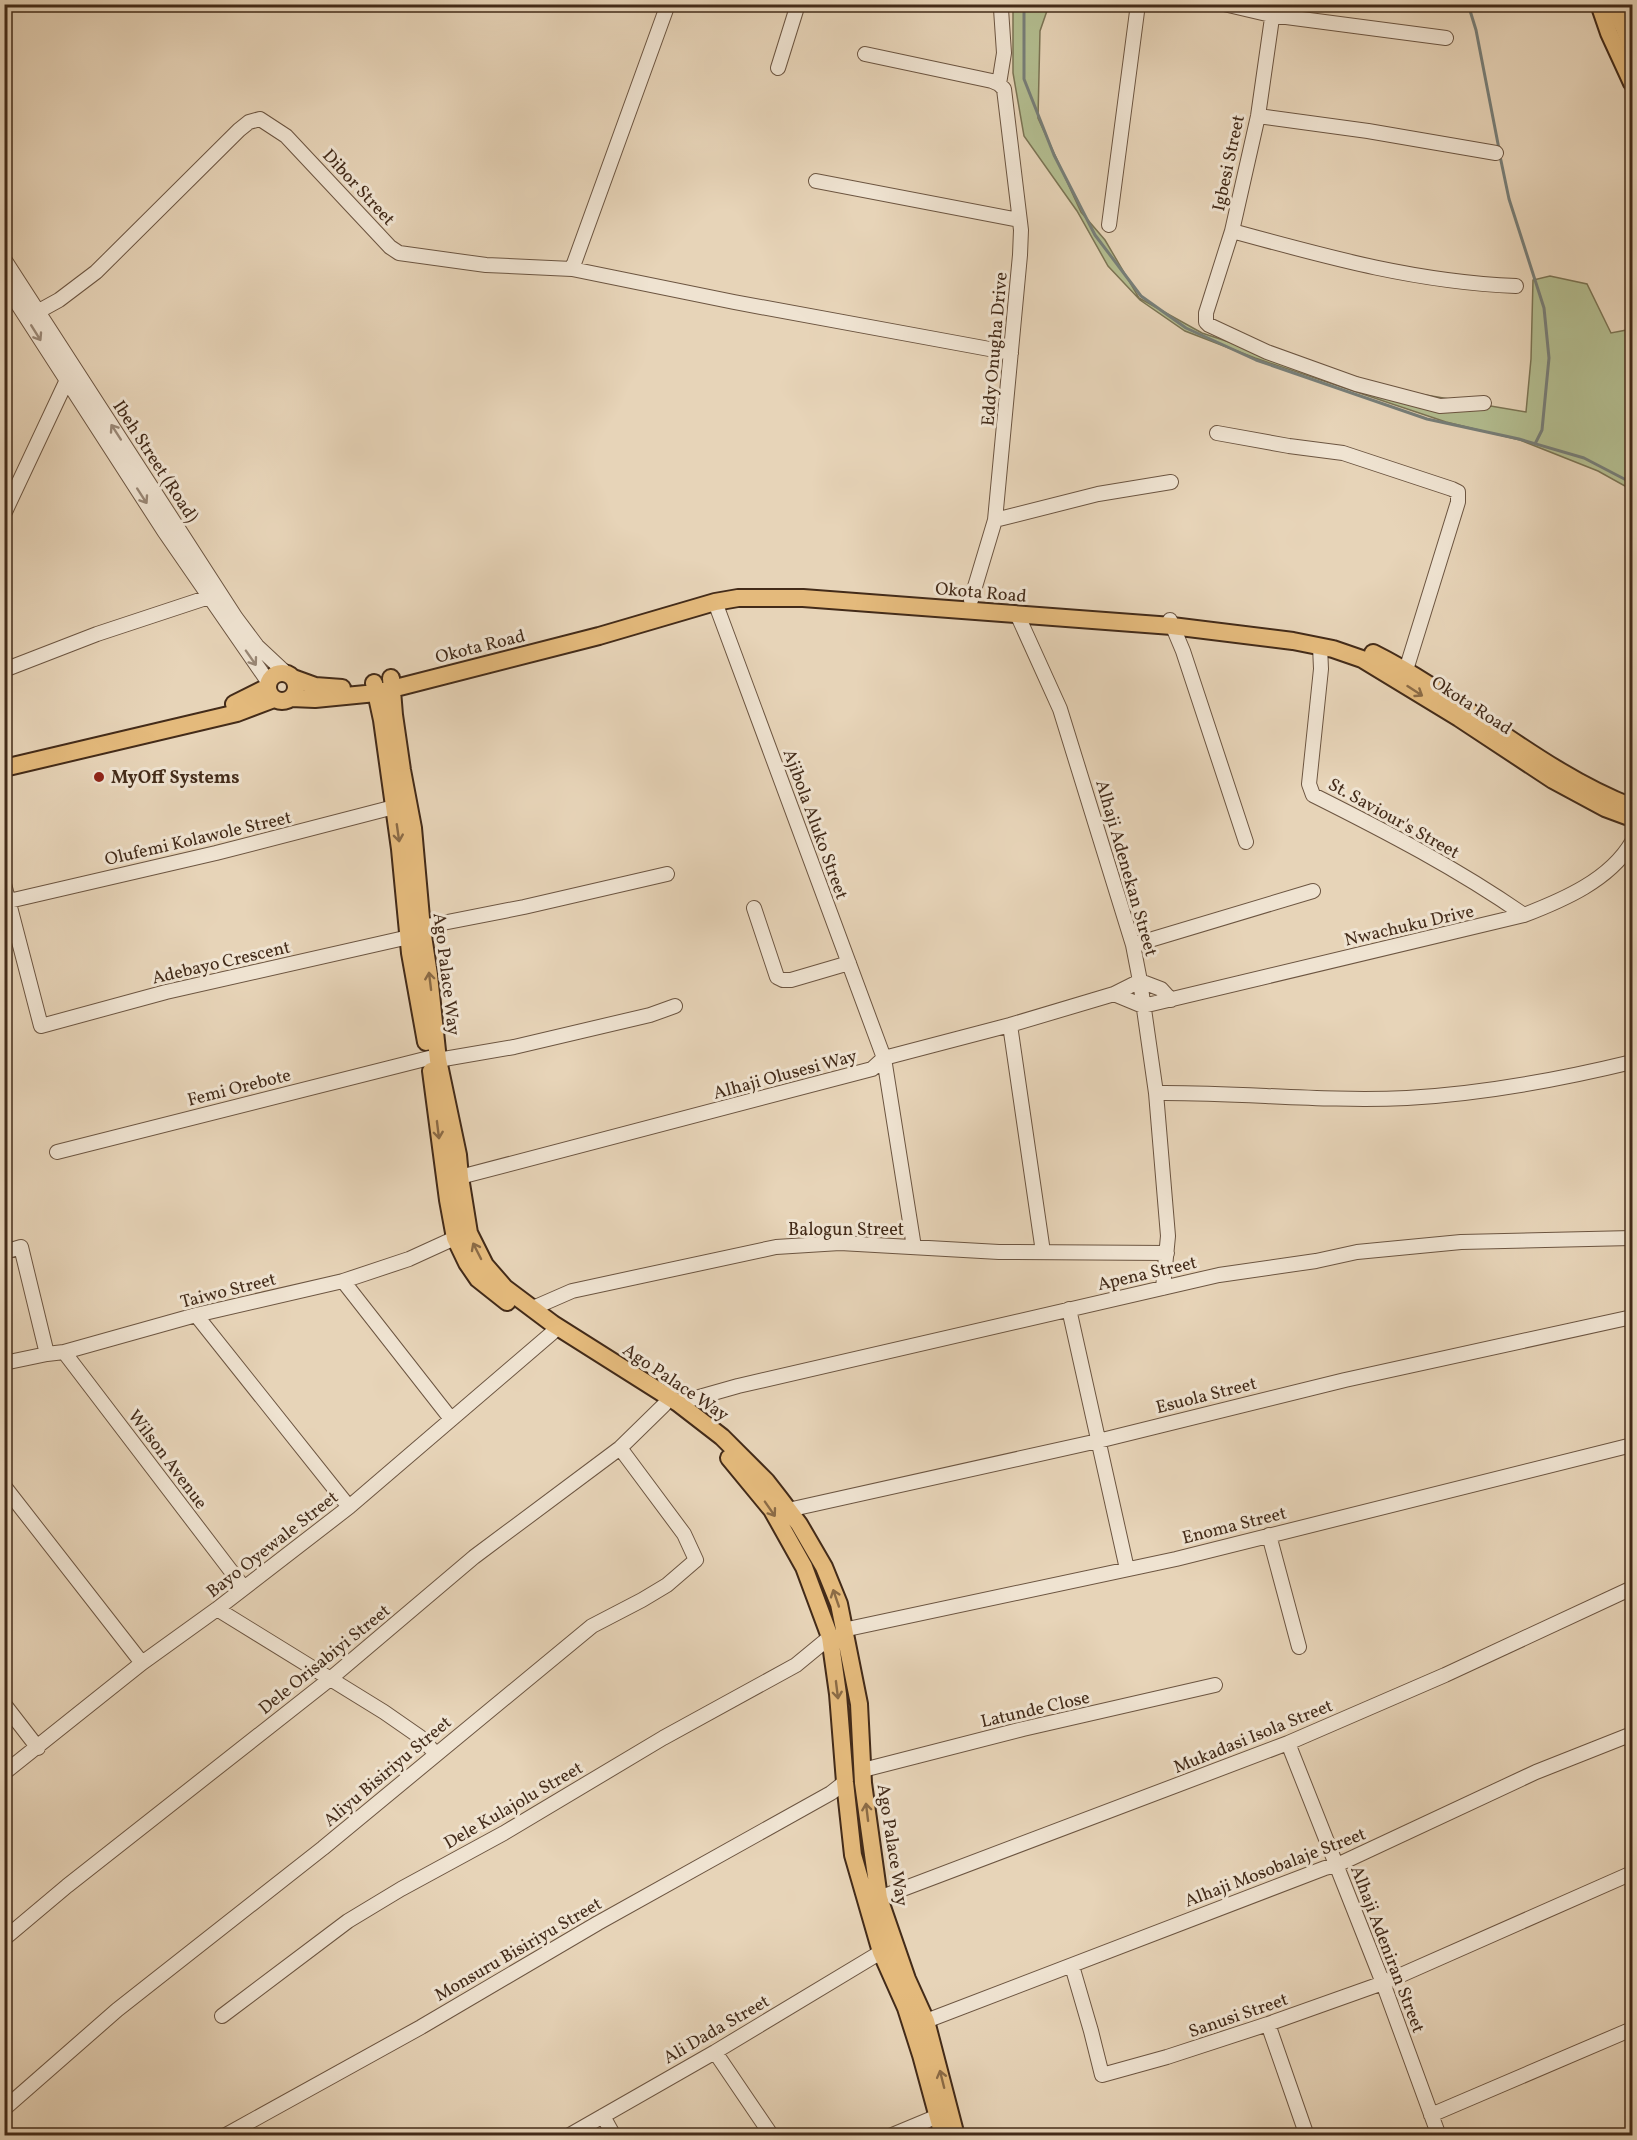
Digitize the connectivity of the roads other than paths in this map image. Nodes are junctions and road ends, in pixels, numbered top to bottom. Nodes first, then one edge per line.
1 (668, 4) edge
2 (798, 4) edge
3 (998, 4) edge
4 (1138, 4) edge
5 (1224, 4) edge
6 (1599, 4) edge
7 (1616, 4) edge
8 (1273, 10) edge
9 (1446, 38) dead end
10 (1632, 42) edge
11 (865, 54) dead end
12 (778, 68) dead end
13 (1632, 83) edge
14 (1002, 90) junction
15 (1258, 116) junction
16 (1496, 153) dead end
17 (816, 181) dead end
18 (1019, 220) junction
19 (1109, 225) dead end
20 (1232, 231) junction
21 (4, 259) edge
22 (572, 269) junction
23 (4, 283) edge
24 (1516, 286) dead end
25 (39, 311) junction
26 (1011, 353) junction
27 (66, 382) junction
28 (1484, 403) dead end
29 (1217, 433) dead end
30 (1171, 482) dead end
31 (4, 514) edge
32 (995, 520) junction
33 (212, 592) junction
34 (971, 600) junction
35 (715, 602) junction
36 (1017, 614) junction
37 (1171, 623) junction
38 (1320, 646) junction
39 (4, 670) edge
40 (1406, 670) junction
41 (290, 676) junction
42 (383, 686) junction
43 (276, 692) junction
44 (1461, 713) junction
45 (4, 757) edge
46 (4, 768) edge
47 (394, 807) junction
48 (1632, 807) edge
49 (1632, 818) edge
50 (1246, 842) dead end
51 (1632, 842) edge
52 (668, 874) dead end
53 (4, 884) edge
54 (1312, 891) dead end
55 (9, 900) junction
56 (754, 908) dead end
57 (1524, 915) junction
58 (413, 932) junction
59 (1133, 945) junction
60 (849, 963) junction
61 (1140, 981) junction
62 (1114, 994) junction
63 (1171, 1000) junction
64 (675, 1006) dead end
65 (1143, 1006) junction
66 (1010, 1025) junction
67 (885, 1058) junction
68 (434, 1059) junction
69 (1632, 1062) edge
70 (1156, 1093) junction
71 (57, 1152) dead end
72 (460, 1177) junction
73 (455, 1238) junction
74 (1632, 1238) edge
75 (914, 1247) junction
76 (4, 1252) edge
77 (1043, 1252) junction
78 (1167, 1253) junction
79 (343, 1281) junction
80 (1163, 1288) junction
81 (533, 1308) junction
82 (1069, 1310) junction
83 (196, 1315) junction
84 (1632, 1317) edge
85 (552, 1333) junction
86 (64, 1352) junction
87 (47, 1354) junction
88 (4, 1363) edge
89 (671, 1404) junction
90 (452, 1419) junction
91 (1098, 1441) junction
92 (1632, 1445) edge
93 (620, 1448) junction
94 (4, 1486) edge
95 (349, 1507) junction
96 (788, 1510) junction
97 (1269, 1535) junction
98 (1127, 1569) junction
99 (244, 1588) junction
100 (1632, 1588) edge
101 (217, 1609) junction
102 (836, 1634) junction
103 (1299, 1647) dead end
104 (142, 1664) junction
105 (330, 1679) junction
106 (1215, 1685) dead end
107 (4, 1704) edge
108 (1632, 1734) edge
109 (1288, 1743) junction
110 (38, 1748) junction
111 (436, 1754) junction
112 (863, 1770) junction
113 (4, 1773) edge
114 (844, 1782) junction
115 (850, 1837) junction
116 (870, 1840) junction
117 (853, 1855) junction
118 (873, 1858) junction
119 (1337, 1865) junction
120 (1632, 1873) edge
121 (879, 1898) junction
122 (4, 1939) edge
123 (881, 1952) junction
124 (1072, 1966) junction
125 (1383, 1983) junction
126 (222, 2016) dead end
127 (926, 2021) junction
128 (1268, 2024) junction
129 (1632, 2029) edge
130 (715, 2052) junction
131 (4, 2109) edge
132 (1431, 2115) junction
133 (603, 2116) junction
134 (938, 2116) junction
135 (227, 2135) edge
136 (568, 2136) edge
137 (614, 2136) edge
138 (772, 2136) edge
139 (890, 2136) edge
140 (943, 2136) edge
141 (956, 2136) edge
142 (1307, 2136) edge
143 (1439, 2136) edge

1 - 22 street
2 - 12 street
3 - 14 street, Eddy Onugha Drive
4 - 19 street
5 - 8 street
6 - 13 main road
7 - 10 highway
8 - 9 street
8 - 15 street, Igbesi Street
11 - 14 street
14 - 18 street, Eddy Onugha Drive
15 - 16 street
15 - 20 street, Igbesi Street
17 - 18 street
18 - 26 street, Eddy Onugha Drive
20 - 24 street
20 - 28 street, Igbesi Street
21 - 25 street, Ibeh Street (Road)
22 - 25 street, Dibor Street
22 - 26 street, Dibor Street
23 -> 27 street, Ibeh Street (Road)
33 -> 25 street, Ibeh Street (Road)
26 - 32 street, Eddy Onugha Drive
27 - 31 street
27 -> 33 street, Ibeh Street (Road)
29 - 40 street
30 - 32 street
32 - 34 street, Eddy Onugha Drive
33 - 39 street
33 - 41 street, Ibeh Street (Road)
33 -> 43 street, Ibeh Street (Road)
34 - 37 main road, Okota Road
34 - 42 main road, Okota Road
35 - 36 main road, Okota Road
35 - 42 main road, Okota Road
35 - 60 street, Ajibola Aluko Street
36 - 37 main road, Okota Road
36 - 59 street, Alhaji Adenekan Street
37 - 38 main road, Okota Road
37 - 40 main road, Okota Road
37 - 50 street
38 -> 44 main road, Okota Road
38 - 57 street, St. Saviour's Street
40 - 44 main road, Okota Road
41 - 42 main road, Okota Road
41 - 43 main road
41 - 43 main road
42 - 43 main road, Okota Road
42 - 47 main road, Ago Palace Way
42 - 58 main road, Ago Palace Way
43 - 45 main road, Okota Road
43 - 46 main road
44 - 48 main road, Okota Road
44 - 49 main road, Okota Road
47 - 55 street, Olufemi Kolawole Street
47 -> 58 main road, Ago Palace Way
51 - 57 street, Nwachuku Drive
52 - 58 street, Adebayo Crescent
53 - 55 street
54 - 59 street
55 - 58 street, Adebayo Crescent
56 - 60 street
57 - 63 street, Nwachuku Drive
58 - 68 main road, Ago Palace Way
59 - 61 street, Alhaji Adenekan Street
60 - 67 street, Ajibola Aluko Street
61 - 62 street, Alhaji Olusesi Way
61 - 63 street
61 - 65 street, Alhaji Adenekan Street
62 - 65 street
62 - 66 street, Alhaji Olusesi Way
63 - 65 street, Nwachuku Drive
64 - 68 street, Femi Orebote
65 - 70 street, Alhaji Adenekan Street
66 - 67 street, Alhaji Olusesi Way
66 - 77 street
67 - 72 street, Alhaji Olusesi Way
67 - 75 street, Ajibola Aluko Street
68 - 71 street, Femi Orebote
68 - 72 main road, Ago Palace Way
68 -> 73 main road, Ago Palace Way
69 - 70 street
70 - 78 street, Alhaji Adenekan Street
81 -> 72 main road, Ago Palace Way
73 - 79 street, Taiwo Street
73 - 85 main road, Ago Palace Way
74 - 80 street, Apena Street
75 - 77 street, Balogun Street
75 - 81 street, Balogun Street
76 - 87 street
77 - 78 street, Balogun Street
78 - 80 street, Alhaji Adenekan Street
79 - 83 street, Taiwo Street
79 - 90 street
80 - 82 street, Apena Street
81 - 89 main road, Ago Palace Way
82 - 89 street, Apena Street
82 - 91 street
83 - 86 street, Taiwo Street
83 - 95 street
84 - 91 street, Esuola Street
85 - 89 main road, Ago Palace Way
85 - 90 street, Bayo Oyewale Street
86 - 87 street, Taiwo Street
86 - 99 street, Wilson Avenue
87 - 88 street, Taiwo Street
89 - 93 street, Dele Orisabiyi Street
89 - 96 main road, Ago Palace Way
89 -> 102 main road, Ago Palace Way
90 - 95 street, Bayo Oyewale Street
91 - 96 street, Esuola Street
91 - 98 street
92 - 97 street, Enoma Street
93 - 105 street, Dele Orisabiyi Street
93 - 111 street, Aliyu Bisiriyu Street
94 - 104 street
95 - 99 street, Bayo Oyewale Street
102 -> 96 main road, Ago Palace Way
97 - 98 street, Enoma Street
97 - 103 street
98 - 102 street, Enoma Street
99 - 101 street, Bayo Oyewale Street
100 - 109 street, Mukadasi Isola Street
101 - 104 street, Bayo Oyewale Street
101 - 105 street
102 - 112 main road, Ago Palace Way
102 -> 114 main road, Ago Palace Way
102 - 126 street, Dele Kulajolu Street
104 - 110 street, Bayo Oyewale Street
105 - 111 street
105 - 122 street, Dele Orisabiyi Street
106 - 112 street, Latunde Close
107 - 110 street
108 - 119 street, Alhaji Mosobalaje Street
109 - 119 street, Alhaji Adeniran Street
109 - 121 street, Mukadasi Isola Street
110 - 113 street, Bayo Oyewale Street
111 - 131 street, Aliyu Bisiriyu Street
116 -> 112 main road, Ago Palace Way
114 - 115 main road, Ago Palace Way
114 - 135 street, Monsuru Bisiriyu Street
115 - 116 main road
115 - 117 main road, Ago Palace Way
116 - 118 main road, Ago Palace Way
117 - 118 main road
117 - 123 main road, Ago Palace Way
118 - 121 main road, Ago Palace Way
119 - 124 street, Alhaji Mosobalaje Street
119 - 125 street, Alhaji Adeniran Street
120 - 125 street, Sanusi Street
121 - 127 main road, Ago Palace Way
123 - 130 street, Ali Dada Street
123 - 134 main road, Ago Palace Way
124 - 127 street, Alhaji Mosobalaje Street
124 - 128 street, Sanusi Street
125 - 128 street, Sanusi Street
125 - 132 street, Alhaji Adeniran Street
141 -> 127 main road, Ago Palace Way
128 - 142 street
129 - 132 street
130 - 133 street, Ali Dada Street
130 - 138 street
132 - 143 street, Alhaji Adeniran Street
133 - 136 street, Ali Dada Street
133 - 137 street
134 - 139 street
134 - 140 main road, Ago Palace Way

